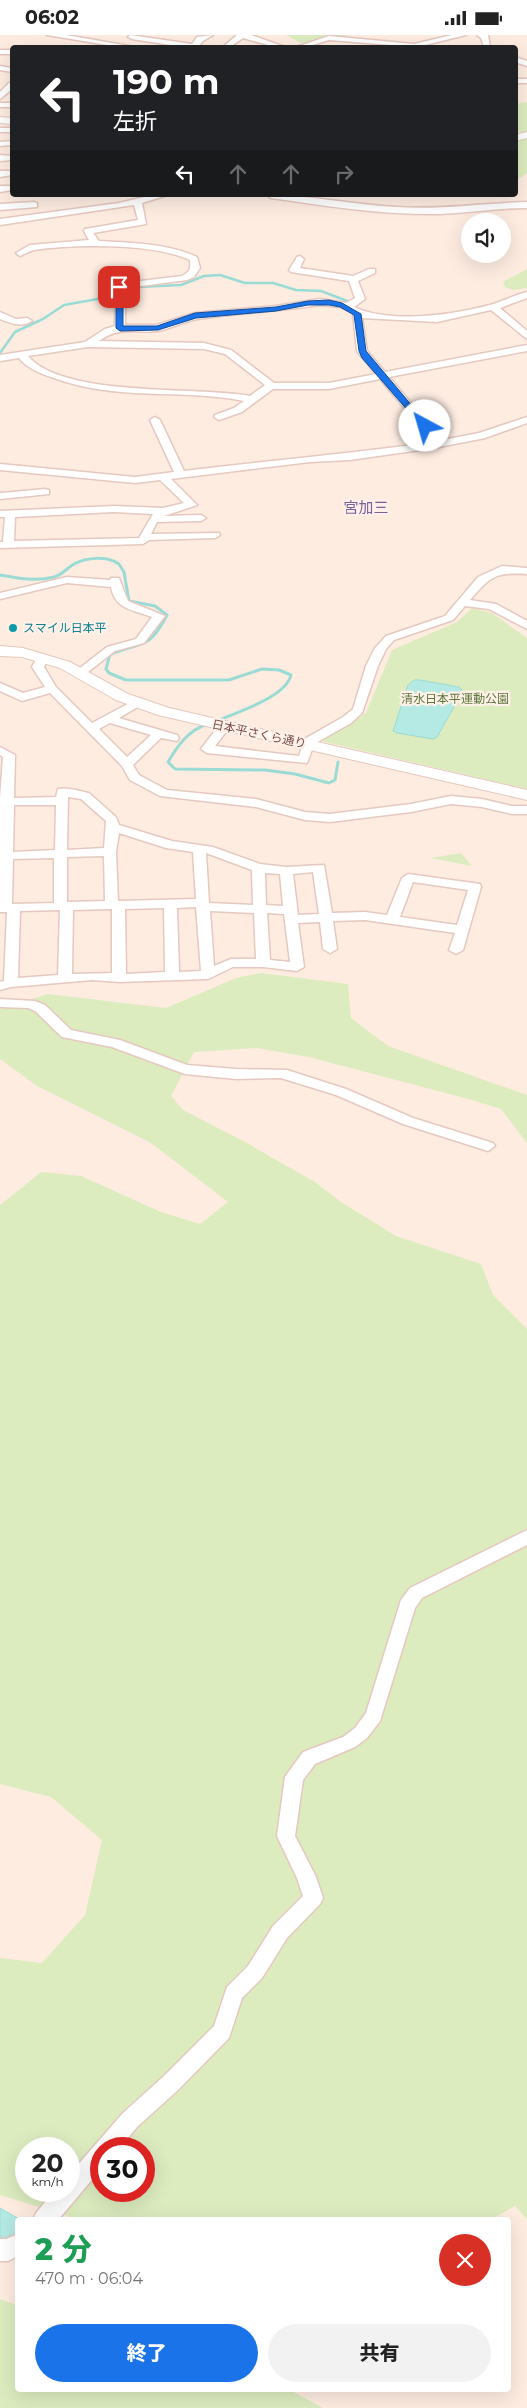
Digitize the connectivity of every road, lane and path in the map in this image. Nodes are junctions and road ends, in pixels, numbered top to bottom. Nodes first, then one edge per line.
1 (51, 35) edge
2 (110, 35) edge
3 (134, 35) edge
4 (209, 35) edge
5 (242, 35) edge
6 (462, 35) edge
7 (481, 35) edge
8 (445, 37) edge
9 (383, 44) junction
10 (97, 45) edge
11 (182, 45) edge
12 (196, 45) edge
13 (229, 45) edge
14 (274, 45) edge
15 (306, 45) edge
16 (379, 45) edge
17 (393, 45) edge
18 (420, 45) edge
19 (487, 45) edge
20 (10, 87) edge
21 (0, 97) edge
22 (148, 197) edge
23 (286, 197) edge
24 (42, 199) dead end
25 (137, 200) junction
26 (34, 205) junction
27 (527, 205) edge
28 (0, 207) edge
29 (35, 218) junction
30 (0, 222) edge
31 (96, 244) junction
32 (20, 253) dead end
33 (300, 259) dead end
34 (372, 271) dead end
35 (293, 280) dead end
36 (355, 283) junction
37 (527, 295) edge
38 (345, 307) junction
39 (493, 307) junction
40 (357, 314) junction
41 (0, 315) edge
42 (27, 321) dead end
43 (120, 328) junction
44 (527, 336) edge
45 (88, 344) junction
46 (527, 347) edge
47 (21, 354) junction
48 (0, 358) edge
49 (384, 376) junction
50 (272, 386) junction
51 (251, 399) junction
52 (219, 417) dead end
53 (155, 420) dead end
54 (527, 420) edge
55 (434, 445) junction
56 (0, 467) edge
57 (41, 472) junction
58 (181, 475) junction
59 (164, 477) junction
60 (45, 492) junction
61 (2, 495) dead end
62 (161, 511) junction
63 (50, 513) junction
64 (5, 515) edge
65 (201, 518) dead end
66 (152, 520) junction
67 (215, 535) dead end
68 (144, 537) junction
69 (4, 546) edge
70 (527, 571) edge
71 (0, 596) edge
72 (466, 598) junction
73 (495, 604) junction
74 (527, 619) edge
75 (527, 626) edge
76 (0, 651) edge
77 (42, 658) junction
78 (80, 673) junction
79 (0, 686) edge
80 (52, 689) junction
81 (137, 703) junction
82 (111, 719) junction
83 (224, 727) junction
84 (90, 729) junction
85 (158, 734) junction
86 (172, 738) dead end
87 (307, 745) junction
88 (0, 751) edge
89 (126, 764) junction
90 (527, 795) edge
91 (62, 801) junction
92 (4, 802) edge
93 (527, 809) edge
94 (113, 827) junction
95 (199, 850) junction
96 (110, 852) junction
97 (61, 854) junction
98 (3, 856) edge
99 (258, 868) junction
100 (286, 871) junction
101 (170, 903) junction
102 (115, 905) junction
103 (202, 905) junction
104 (64, 906) junction
105 (6, 908) edge
106 (262, 909) junction
107 (291, 915) junction
108 (326, 918) junction
109 (392, 920) junction
110 (462, 930) junction
111 (330, 949) dead end
112 (456, 950) dead end
113 (263, 963) junction
114 (172, 975) junction
115 (208, 975) junction
116 (119, 978) junction
117 (65, 979) junction
118 (6, 985) edge
119 (0, 1003) edge
120 (488, 1146) dead end
121 (527, 1537) edge
122 (115, 2137) edge
123 (90, 2166) edge
124 (80, 2178) edge
125 (60, 2202) edge
126 (47, 2217) edge
127 (15, 2246) edge
128 (0, 2250) edge

1 - 10 street
2 - 10 street
3 - 11 street
4 - 12 street
5 - 13 street
5 - 14 street
6 - 8 street
7 - 19 street
8 - 18 street
9 - 15 street
9 - 16 street
9 - 17 street
20 - 21 street
22 - 25 street
23 - 27 street
24 - 26 street
25 - 29 street
25 - 31 street
26 - 28 street
26 - 29 street
29 - 30 street
31 - 32 street
31 - 43 street
33 - 36 street
34 - 36 street
35 - 36 street
36 - 38 street
37 - 39 street
38 - 40 street
38 - 43 street
39 - 40 street
39 - 44 street
40 - 49 street
41 - 42 street
43 - 45 street
45 - 47 street
45 - 50 street
46 - 49 street
47 - 48 street
47 - 51 street
49 - 50 street
49 - 55 street
50 - 51 street
51 - 52 street
53 - 58 street
54 - 55 street
55 - 58 street
56 - 57 street
57 - 59 street
57 - 60 street
58 - 59 street
59 - 62 street
60 - 61 street
60 - 63 street
62 - 63 street
62 - 66 street
63 - 64 street
64 - 69 street
65 - 66 street
66 - 68 street
67 - 68 street
68 - 69 street
70 - 72 street
71 - 78 street
72 - 73 street
72 - 87 street
73 - 74 street
73 - 75 street
76 - 77 street, 日本平さくら通り
77 - 78 street, 日本平さくら通り
77 - 80 street
78 - 81 street, 日本平さくら通り
79 - 80 street
80 - 84 street
81 - 82 street
81 - 83 street, 日本平さくら通り
82 - 84 street
82 - 85 street
83 - 87 street, 日本平さくら通り
83 - 87 street
84 - 89 street
85 - 86 street
85 - 89 street
87 - 90 street, 日本平さくら通り
88 - 92 street
89 - 93 street
91 - 92 street
91 - 94 street
91 - 97 street
92 - 98 street
94 - 95 street
94 - 96 street
95 - 99 street
95 - 103 street
96 - 97 street
96 - 102 street
97 - 98 street
97 - 104 street
98 - 105 street
99 - 100 street
99 - 106 street
100 - 107 street
100 - 108 street
101 - 102 street
101 - 103 street
101 - 114 street
102 - 104 street
102 - 116 street
103 - 106 street
103 - 115 street
104 - 105 street
104 - 117 street
105 - 118 street
106 - 107 street
106 - 113 street
107 - 108 street
107 - 113 street
108 - 109 street
108 - 111 street
109 - 110 street
109 - 110 street
110 - 112 street
113 - 115 street
114 - 115 street
114 - 116 street
116 - 117 street
117 - 118 street
119 - 120 street
121 - 122 street
123 - 124 street
125 - 126 street
127 - 128 street

